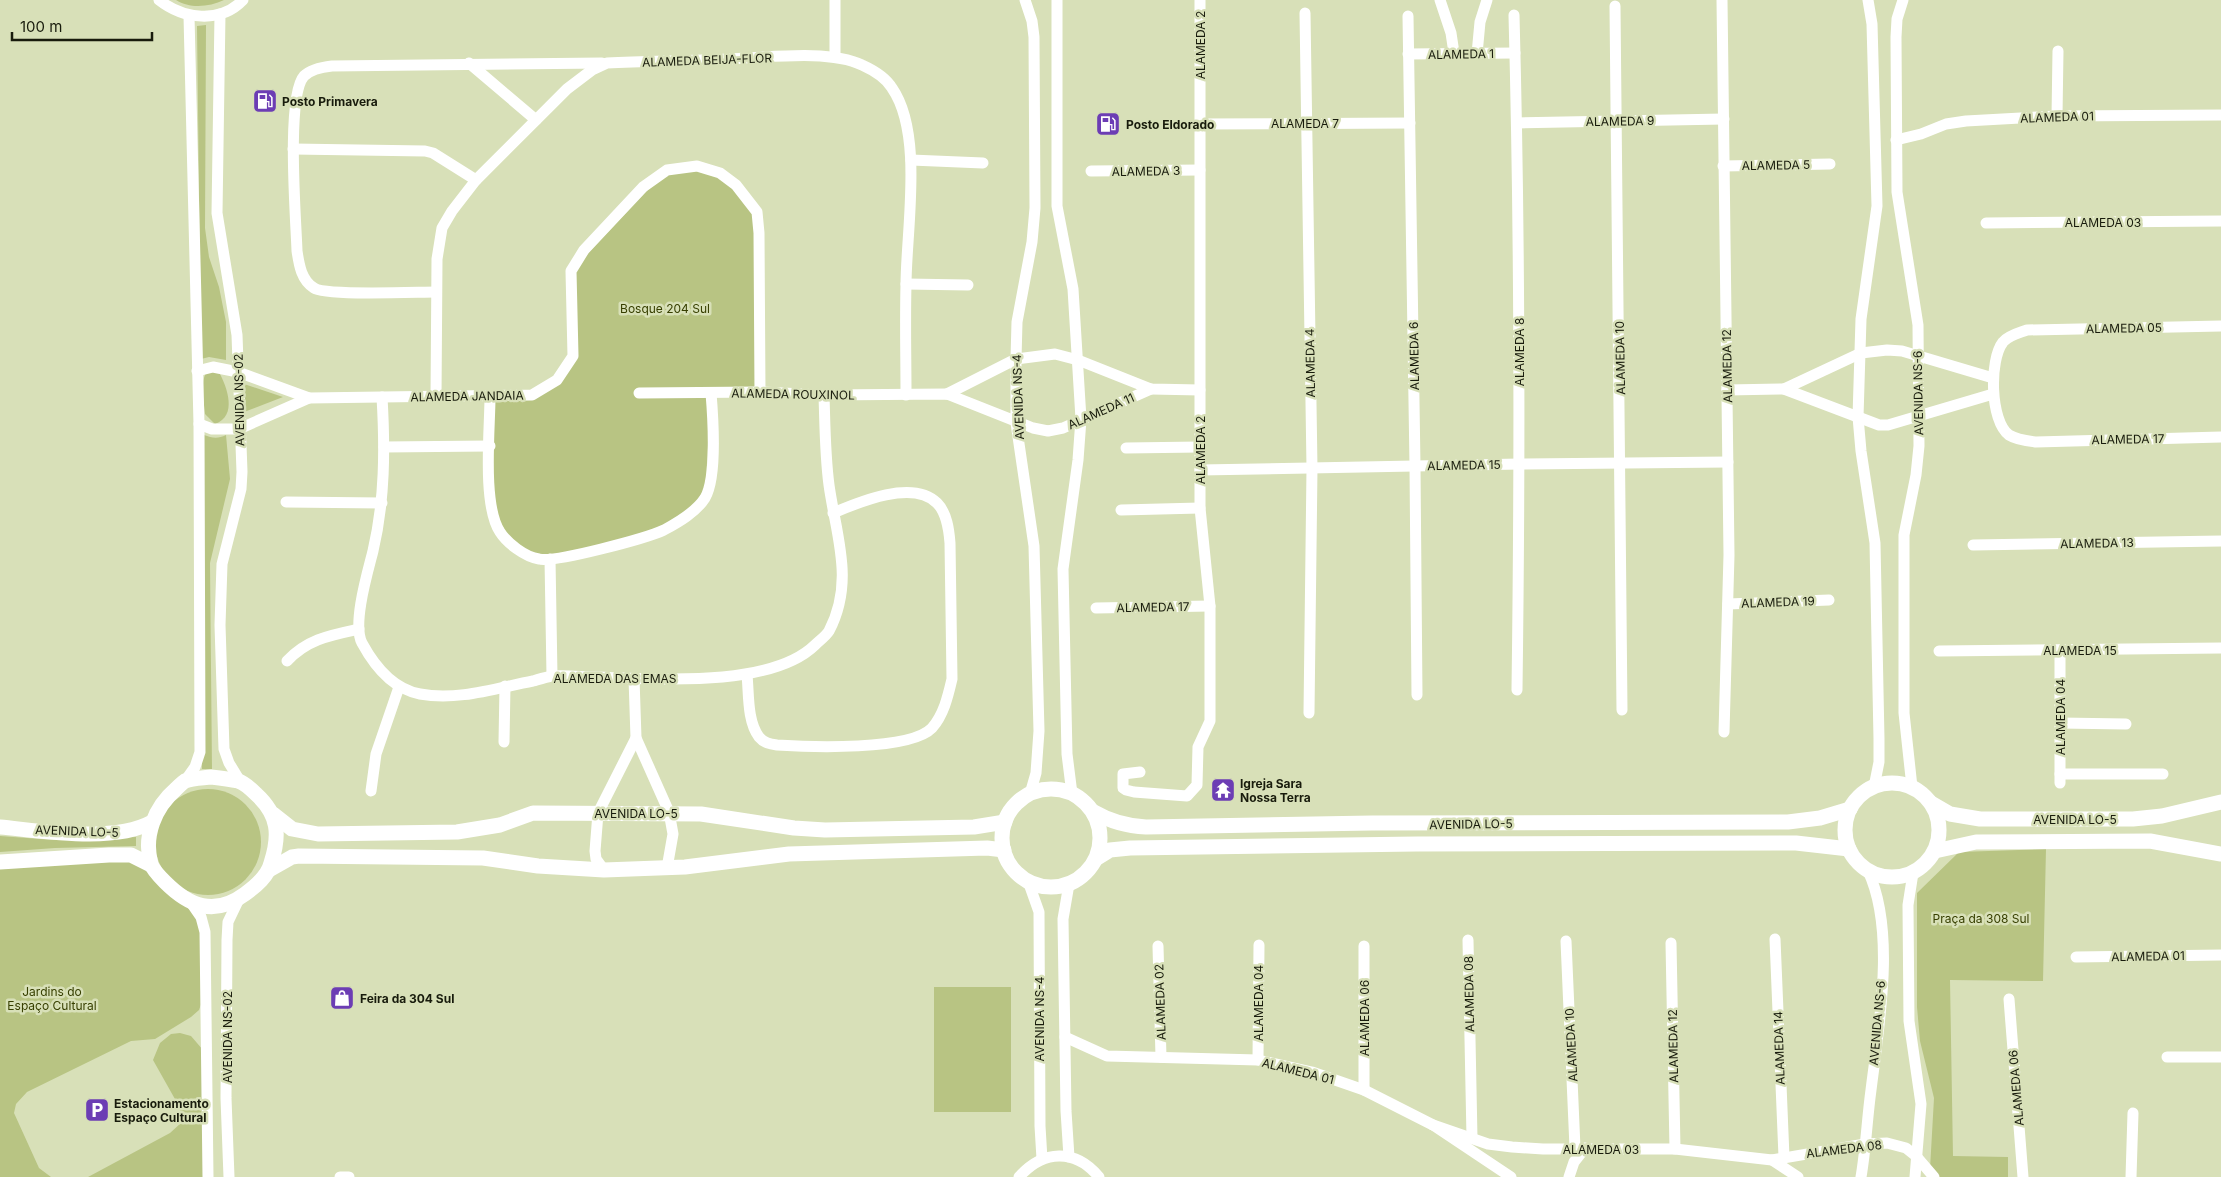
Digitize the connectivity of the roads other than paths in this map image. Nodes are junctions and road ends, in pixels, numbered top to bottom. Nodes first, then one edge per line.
1 (159, 0) edge
2 (243, 0) edge
3 (835, 0) edge
4 (1025, 0) edge
5 (1057, 0) edge
6 (1200, 0) edge
7 (1440, 0) edge
8 (1487, 0) edge
9 (1722, 0) edge
10 (1868, 0) edge
11 (1903, 0) edge
12 (1615, 6) dead end
13 (1304, 13) dead end
14 (220, 14) junction
15 (1514, 15) dead end
16 (189, 16) junction
17 (1408, 16) dead end
18 (2058, 51) dead end
19 (1454, 53) junction
20 (1515, 53) junction
21 (1408, 54) junction
22 (1477, 54) junction
23 (836, 57) junction
24 (469, 63) junction
25 (606, 63) junction
26 (2221, 115) edge
27 (2057, 116) junction
28 (536, 120) junction
29 (1617, 120) junction
30 (1724, 120) junction
31 (1306, 122) junction
32 (1410, 123) junction
33 (1517, 123) junction
34 (1199, 124) junction
35 (1896, 140) junction
36 (293, 150) junction
37 (911, 160) junction
38 (983, 163) dead end
39 (1830, 164) dead end
40 (1723, 166) junction
41 (1200, 170) junction
42 (1091, 171) dead end
43 (476, 180) junction
44 (2221, 221) edge
45 (1986, 223) dead end
46 (906, 284) junction
47 (968, 285) dead end
48 (436, 292) junction
49 (2221, 326) edge
50 (1860, 352) junction
51 (1918, 356) junction
52 (1016, 359) junction
53 (1078, 360) junction
54 (197, 371) junction
55 (238, 372) junction
56 (1993, 378) junction
57 (1151, 389) junction
58 (1784, 389) junction
59 (1200, 390) junction
60 (1727, 390) junction
61 (760, 392) junction
62 (639, 393) dead end
63 (711, 393) junction
64 (947, 394) junction
65 (1993, 394) junction
66 (824, 395) junction
67 (906, 395) junction
68 (382, 397) junction
69 (436, 397) junction
70 (490, 397) junction
71 (309, 398) junction
72 (1919, 416) junction
73 (1858, 417) junction
74 (1081, 419) junction
75 (1016, 423) junction
76 (200, 424) junction
77 (239, 429) junction
78 (2221, 437) edge
79 (490, 446) junction
80 (384, 447) junction
81 (1200, 447) junction
82 (1126, 448) dead end
83 (1728, 462) junction
84 (1621, 463) junction
85 (1520, 464) junction
86 (1415, 466) junction
87 (1312, 468) junction
88 (1200, 470) junction
89 (286, 502) dead end
90 (382, 503) junction
91 (1200, 508) junction
92 (1121, 510) dead end
93 (833, 513) junction
94 (2221, 541) edge
95 (1973, 545) dead end
96 (550, 559) junction
97 (1829, 600) dead end
98 (1728, 604) junction
99 (1210, 606) junction
100 (1096, 608) dead end
101 (359, 629) junction
102 (2221, 648) edge
103 (2060, 650) junction
104 (1939, 651) dead end
105 (287, 661) dead end
106 (747, 675) junction
107 (552, 676) junction
108 (634, 678) junction
109 (505, 686) junction
110 (399, 687) junction
111 (1517, 690) dead end
112 (1417, 695) dead end
113 (1622, 710) dead end
114 (1309, 713) dead end
115 (2060, 723) junction
116 (2126, 724) dead end
117 (1724, 732) dead end
118 (636, 738) junction
119 (504, 742) dead end
120 (1140, 772) dead end
121 (2163, 774) dead end
122 (185, 781) junction
123 (240, 781) junction
124 (1874, 787) junction
125 (1912, 788) junction
126 (371, 791) dead end
127 (1030, 794) junction
128 (1072, 794) junction
129 (2221, 802) edge
130 (1931, 803) junction
131 (1850, 809) junction
132 (669, 812) junction
133 (1094, 812) junction
134 (598, 813) junction
135 (273, 814) junction
136 (152, 822) junction
137 (1005, 822) junction
138 (0, 827) edge
139 (1849, 849) junction
140 (1004, 850) junction
141 (1935, 851) junction
142 (2221, 854) edge
143 (1097, 858) junction
144 (0, 862) edge
145 (151, 865) junction
146 (667, 868) junction
147 (269, 870) junction
148 (604, 870) junction
149 (1868, 871) junction
150 (1913, 873) junction
151 (1028, 881) junction
152 (1070, 884) junction
153 (238, 899) junction
154 (192, 904) junction
155 (1775, 939) dead end
156 (1468, 940) dead end
157 (1566, 941) dead end
158 (1671, 943) dead end
159 (1259, 945) dead end
160 (1158, 946) dead end
161 (1364, 946) dead end
162 (2221, 955) edge
163 (2076, 956) dead end
164 (2009, 999) dead end
165 (1065, 1038) junction
166 (1161, 1057) junction
167 (2167, 1057) dead end
168 (2221, 1057) edge
169 (1258, 1060) junction
170 (1364, 1090) junction
171 (2133, 1113) dead end
172 (1433, 1125) junction
173 (1472, 1138) junction
174 (1864, 1144) junction
175 (1580, 1148) junction
176 (1675, 1149) junction
177 (1916, 1156) junction
178 (1069, 1157) junction
179 (1784, 1157) junction
180 (1042, 1159) junction
181 (1772, 1160) junction
182 (208, 1177) edge
183 (229, 1177) edge
184 (340, 1177) edge
185 (349, 1177) edge
186 (1019, 1177) edge
187 (1099, 1177) edge
188 (1511, 1177) edge
189 (1569, 1177) edge
190 (1798, 1177) edge
191 (1860, 1177) edge
192 (1915, 1177) edge
193 (1934, 1177) edge
194 (2023, 1177) edge
195 (2131, 1177) edge

1 - 16 street
2 - 14 street
3 - 23 street
4 - 52 street, AVENIDA NS-4
5 - 53 street
6 - 34 street, ALAMEDA 2
7 - 19 street
8 - 22 street
9 - 30 street, ALAMEDA 12
10 - 50 street
11 - 35 street, AVENIDA NS-6
12 - 29 street, ALAMEDA 10
13 - 31 street, ALAMEDA 4
14 - 16 street
14 - 55 street, AVENIDA NS-02
15 - 20 street, ALAMEDA 8
16 - 54 street
17 - 21 street, ALAMEDA 6
18 - 27 street
19 - 21 street, ALAMEDA 1
19 - 22 street, ALAMEDA 1
20 - 22 street, ALAMEDA 1
20 - 33 street, ALAMEDA 8
21 - 32 street, ALAMEDA 6
23 - 25 street, ALAMEDA BEIJA-FLOR
23 - 37 street, ALAMEDA BEIJA-FLOR
24 - 25 street
24 - 28 street
24 - 36 street
25 - 28 street, ALAMEDA BEIJA-FLOR
26 - 27 street, ALAMEDA 01
27 - 35 street, ALAMEDA 01
28 - 43 street, ALAMEDA BEIJA-FLOR
29 - 30 street, ALAMEDA 9
29 - 33 street, ALAMEDA 9
29 - 84 street, ALAMEDA 10
30 - 40 street, ALAMEDA 12
31 - 32 street, ALAMEDA 7
31 - 34 street, ALAMEDA 7
31 - 87 street, ALAMEDA 4
32 - 86 street, ALAMEDA 6
33 - 85 street, ALAMEDA 8
34 - 41 street, ALAMEDA 2
35 - 51 street, AVENIDA NS-6
36 - 43 street
36 - 48 street
37 - 38 street
37 - 46 street, ALAMEDA BEIJA-FLOR
39 - 40 street, ALAMEDA 5
40 - 60 street, ALAMEDA 12
41 - 42 street, ALAMEDA 3
41 - 59 street, ALAMEDA 2
43 - 48 street, ALAMEDA BEIJA-FLOR
44 - 45 street, ALAMEDA 03
46 - 47 street
46 - 67 street, ALAMEDA BEIJA-FLOR
48 - 69 street, ALAMEDA BEIJA-FLOR
49 - 56 street, ALAMEDA 05
50 - 51 street
50 - 58 street
50 - 73 street
51 - 56 street
51 - 72 street, AVENIDA NS-6
52 - 53 street, ALAMEDA 11
52 - 64 street, ALAMEDA 11
52 - 75 street, AVENIDA NS-4
53 - 57 street, ALAMEDA 11
53 - 74 street
54 - 55 street, ALAMEDA JANDAIA
54 - 76 street
55 - 71 street, ALAMEDA JANDAIA
55 - 77 street, AVENIDA NS-02
56 - 65 street
57 - 59 street, ALAMEDA 11
57 - 74 street, ALAMEDA 11
58 - 60 street
58 - 73 street
59 - 81 street, ALAMEDA 2
60 - 83 street, ALAMEDA 12
61 - 63 street, ALAMEDA ROUXINOL
61 - 66 street, ALAMEDA ROUXINOL
61 - 70 street, ALAMEDA JANDAIA
62 - 63 street, ALAMEDA ROUXINOL
63 - 96 street
64 - 67 street, ALAMEDA ROUXINOL
64 - 75 street, ALAMEDA 11
65 - 72 street
65 - 78 street, ALAMEDA 17
66 - 67 street, ALAMEDA ROUXINOL
66 - 93 street, ALAMEDA DAS EMAS
68 - 69 street, ALAMEDA JANDAIA
68 - 71 street, ALAMEDA JANDAIA
68 - 80 street, ALAMEDA DAS EMAS
69 - 70 street, ALAMEDA JANDAIA
70 - 79 street
71 - 77 street, ALAMEDA JANDAIA
72 - 73 street
72 - 125 street, AVENIDA NS-6
73 - 124 street
74 - 75 street, ALAMEDA 11
74 - 128 street
75 - 127 street, AVENIDA NS-4
76 - 77 street, ALAMEDA JANDAIA
76 - 122 street
77 - 123 street, AVENIDA NS-02
79 - 80 street
79 - 96 street
80 - 90 street, ALAMEDA DAS EMAS
81 - 82 street
81 - 88 street, ALAMEDA 2
83 - 84 street, ALAMEDA 15
83 - 98 street, ALAMEDA 12
84 - 85 street, ALAMEDA 15
84 - 113 street, ALAMEDA 10
85 - 86 street, ALAMEDA 15
85 - 111 street, ALAMEDA 8
86 - 87 street, ALAMEDA 15
86 - 112 street, ALAMEDA 6
87 - 88 street, ALAMEDA 15
87 - 114 street, ALAMEDA 4
88 - 91 street, ALAMEDA 2
89 - 90 street
90 - 101 street, ALAMEDA DAS EMAS
91 - 92 street
91 - 99 street, ALAMEDA 2
93 - 106 street, ALAMEDA DAS EMAS
93 - 106 street
94 - 95 street, ALAMEDA 13
96 - 107 street
97 - 98 street, ALAMEDA 19
98 - 117 street, ALAMEDA 12
99 - 100 street, ALAMEDA 17
99 - 120 street, ALAMEDA 2
101 - 105 street
101 - 110 street, ALAMEDA DAS EMAS
102 - 103 street, ALAMEDA 15
103 - 104 street, ALAMEDA 15
103 - 115 street, ALAMEDA 04
106 - 108 street, ALAMEDA DAS EMAS
107 - 108 street, ALAMEDA DAS EMAS
107 - 109 street, ALAMEDA DAS EMAS
108 - 118 street
109 - 110 street, ALAMEDA DAS EMAS
109 - 119 street
110 - 126 street
115 - 116 street
115 - 121 street, ALAMEDA 04
118 - 132 street
118 - 134 street
122 - 123 main road
122 - 136 main road
123 - 135 main road
124 - 125 main road
124 - 131 main road
125 - 130 main road
127 - 128 main road
127 - 137 main road
128 - 133 main road
129 - 130 main road, AVENIDA LO-5
130 - 141 main road
131 - 133 main road, AVENIDA LO-5
131 - 139 main road
132 - 134 main road, AVENIDA LO-5
132 - 137 main road, AVENIDA LO-5
132 - 146 street
133 - 143 main road
134 - 135 main road, AVENIDA LO-5
134 - 148 street
135 - 147 main road
136 - 138 main road, AVENIDA LO-5
136 - 145 main road
137 - 140 main road
139 - 143 main road, AVENIDA LO-5
139 - 149 main road
140 - 146 main road
140 - 151 main road
141 - 142 main road, AVENIDA LO-5
141 - 150 main road
143 - 152 main road
144 - 145 main road, AVENIDA LO-5
145 - 154 main road
146 - 148 main road
147 - 148 main road
147 - 153 main road
149 - 150 main road
149 - 174 street, AVENIDA NS-6
150 - 177 street
151 - 152 main road
151 - 180 street, AVENIDA NS-4
152 - 165 street, AVENIDA NS-4
153 - 154 main road
153 - 183 street, AVENIDA NS-02
154 - 182 street, AVENIDA NS-02
155 - 179 street, ALAMEDA 14
156 - 173 street, ALAMEDA 08
157 - 175 street, ALAMEDA 10
158 - 176 street, ALAMEDA 12
159 - 169 street, ALAMEDA 04
160 - 166 street, ALAMEDA 02
161 - 170 street, ALAMEDA 06
162 - 163 street, ALAMEDA 01
164 - 194 street, ALAMEDA 06
165 - 166 street, ALAMEDA 01
165 - 178 street, AVENIDA NS-4
166 - 169 street, ALAMEDA 01
167 - 168 street
169 - 170 street, ALAMEDA 01
170 - 172 street, ALAMEDA 01
171 - 195 street
172 - 173 street, ALAMEDA 03
172 - 188 street, ALAMEDA 01
173 - 175 street, ALAMEDA 03
174 - 177 street, ALAMEDA 08
174 - 179 street, ALAMEDA 08
174 - 191 street, AVENIDA NS-6
175 - 176 street, ALAMEDA 03
175 - 189 street
176 - 181 street, ALAMEDA 03
177 - 192 street
177 - 193 street, ALAMEDA 08
178 - 180 street
178 - 187 street
179 - 181 street, ALAMEDA 08
180 - 186 street
181 - 190 street, ALAMEDA 08
184 - 185 street

